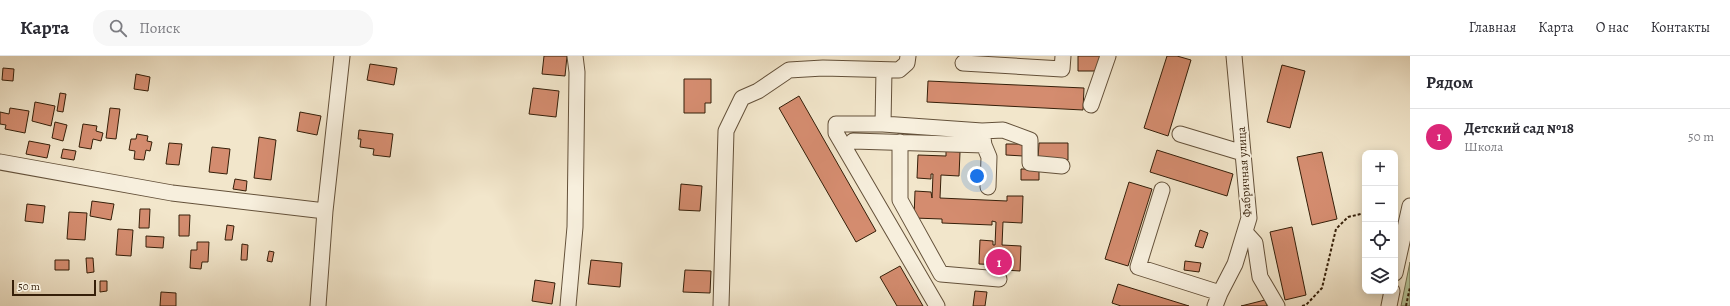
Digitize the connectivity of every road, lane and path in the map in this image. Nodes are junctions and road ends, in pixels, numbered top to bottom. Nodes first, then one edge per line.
1 (342, 56) edge
2 (575, 56) edge
3 (908, 56) edge
4 (1063, 56) edge
5 (1108, 56) edge
6 (1234, 56) edge
7 (963, 63) dead end
8 (884, 70) junction
9 (1092, 104) dead end
10 (883, 124) junction
11 (1180, 134) dead end
12 (983, 138) junction
13 (853, 141) dead end
14 (900, 142) junction
15 (1243, 153) junction
16 (0, 162) edge
17 (1062, 166) dead end
18 (988, 187) dead end
19 (1162, 190) dead end
20 (1410, 206) edge
21 (325, 211) junction
22 (1362, 214) edge
23 (1245, 232) junction
24 (1398, 260) edge
25 (999, 279) dead end
26 (1410, 287) edge
27 (1391, 294) edge
28 (1217, 300) edge
29 (318, 306) edge
30 (568, 306) edge
31 (721, 306) edge
32 (937, 306) edge
33 (1277, 306) edge
34 (1302, 306) edge
35 (1389, 306) edge
36 (1406, 306) edge

1 - 21 street
2 - 30 street
3 - 8 street
4 - 7 street
5 - 9 street
6 - 15 street, Фабричная улица
8 - 10 street
8 - 31 street
10 - 12 street
10 - 32 street
11 - 15 street
12 - 14 street
12 - 17 street
12 - 18 street
13 - 14 street
14 - 25 street
15 - 23 street, Фабричная улица
16 - 21 street
19 - 28 street
20 - 24 street
21 - 29 street
22 - 34 path
23 - 28 street, Фабричная улица
23 - 33 street
26 - 36 path
27 - 35 street

